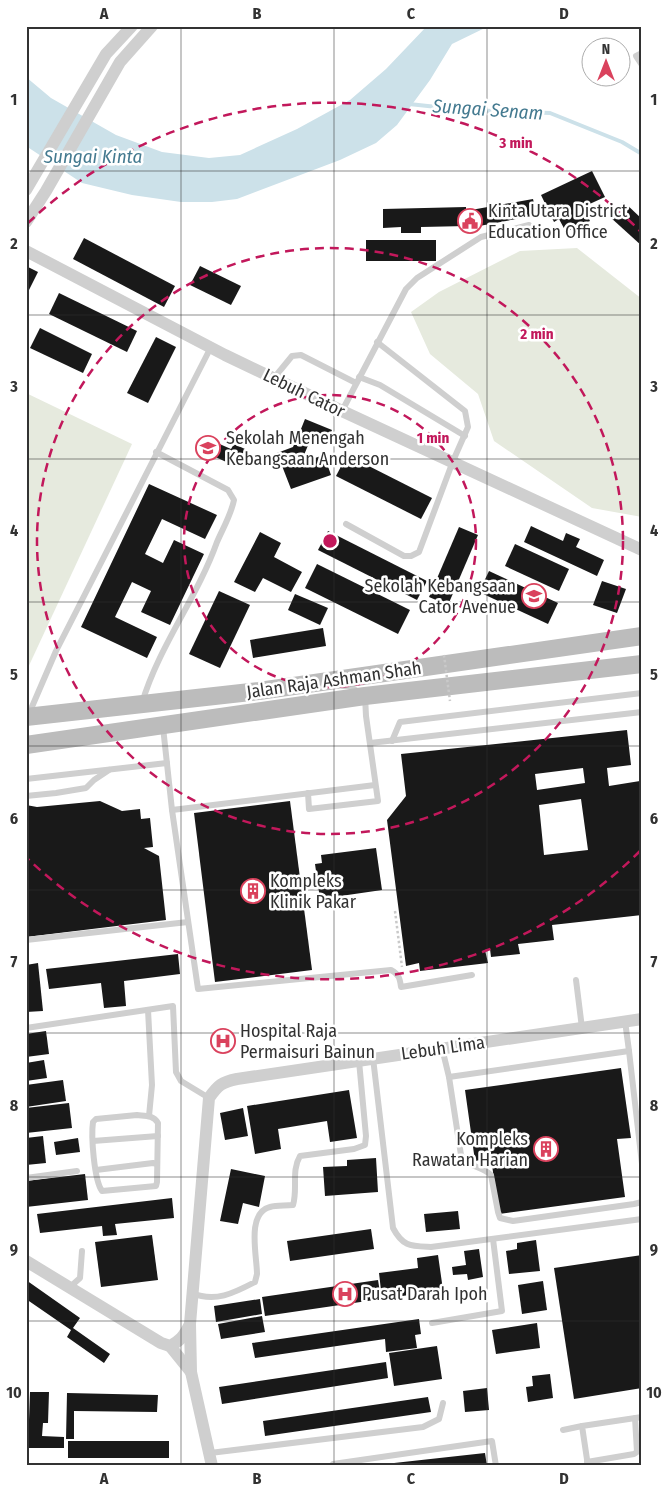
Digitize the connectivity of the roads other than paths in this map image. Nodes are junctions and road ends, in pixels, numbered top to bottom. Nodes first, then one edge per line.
1 (132, 26) edge
2 (152, 26) edge
3 (642, 53) edge
4 (642, 66) edge
5 (28, 186) edge
6 (26, 222) edge
7 (529, 225) dead end
8 (26, 251) edge
9 (377, 342) junction
10 (211, 347) junction
11 (274, 378) junction
12 (357, 380) junction
13 (342, 411) junction
14 (465, 436) junction
15 (156, 452) junction
16 (453, 461) junction
17 (346, 524) dead end
18 (641, 549) edge
19 (642, 636) edge
20 (642, 664) edge
21 (259, 691) junction
22 (642, 693) edge
23 (365, 696) junction
24 (142, 703) junction
25 (642, 712) edge
26 (27, 717) edge
27 (163, 724) junction
28 (392, 741) junction
29 (370, 743) junction
30 (26, 745) edge
31 (167, 763) junction
32 (110, 770) junction
33 (26, 779) edge
34 (376, 785) junction
35 (308, 793) junction
36 (26, 796) edge
37 (172, 810) junction
38 (188, 922) junction
39 (26, 940) edge
40 (472, 975) dead end
41 (576, 980) dead end
42 (148, 1010) junction
43 (642, 1019) edge
44 (625, 1021) junction
45 (26, 1028) edge
46 (582, 1028) junction
47 (442, 1048) junction
48 (629, 1051) junction
49 (373, 1058) junction
50 (360, 1060) junction
51 (449, 1077) junction
52 (209, 1098) junction
53 (149, 1116) junction
54 (158, 1136) junction
55 (93, 1141) junction
56 (157, 1164) junction
57 (642, 1164) edge
58 (96, 1170) junction
59 (77, 1172) dead end
60 (26, 1178) edge
61 (642, 1202) edge
62 (642, 1219) edge
63 (493, 1239) junction
64 (82, 1251) dead end
65 (26, 1260) edge
66 (70, 1287) junction
67 (192, 1293) junction
68 (432, 1323) dead end
69 (190, 1324) junction
70 (166, 1344) junction
71 (192, 1372) junction
72 (442, 1403) dead end
73 (638, 1417) edge
74 (582, 1426) junction
75 (563, 1430) dead end
76 (211, 1460) edge
77 (588, 1464) edge
78 (331, 1466) edge
79 (496, 1466) edge

1 - 5 street
2 - 6 street
3 - 4 lane
7 - 9 lane
8 - 10 street, Lebuh Cator
9 - 12 lane
9 - 14 lane
10 - 11 street, Lebuh Cator
10 - 15 lane
11 - 12 lane
11 - 13 street, Lebuh Cator
12 - 13 lane
12 - 14 lane
13 - 16 street, Lebuh Cator
14 - 16 lane
15 - 24 lane
15 - 26 lane
16 - 17 lane
16 - 18 street, Lebuh Cator
19 - 21 main road, Jalan Raja Ashman Shah
20 - 23 main road, Jalan Raja Ashman Shah
21 - 23 lane
21 - 24 main road, Jalan Raja Ashman Shah
22 - 28 lane
23 - 27 main road, Jalan Raja Ashman Shah
23 - 29 lane
24 - 26 main road, Jalan Raja Ashman Shah
25 - 28 lane
27 - 30 main road, Jalan Raja Ashman Shah
27 - 31 lane
28 - 29 lane
29 - 34 lane
31 - 32 lane
31 - 37 lane
32 - 33 lane
32 - 36 lane
34 - 35 lane
34 - 35 lane
35 - 37 lane
37 - 38 lane
38 - 39 lane
38 - 40 lane
41 - 46 lane
42 - 45 lane
42 - 52 lane
42 - 53 lane
43 - 44 street, Lebuh Lima
44 - 46 street, Lebuh Lima
44 - 48 lane
46 - 47 street, Lebuh Lima
47 - 49 street, Lebuh Lima
47 - 51 lane
48 - 51 lane
48 - 57 lane
49 - 50 street, Lebuh Lima
49 - 63 lane
50 - 52 street, Lebuh Lima
50 - 67 lane
51 - 61 lane
52 - 67 street
53 - 54 lane
53 - 55 lane
54 - 55 lane
54 - 56 lane
55 - 58 lane
56 - 58 lane
56 - 58 lane
59 - 60 lane
62 - 63 lane
63 - 68 lane
64 - 66 lane
65 - 66 street
66 - 70 street
67 - 69 street
69 - 70 street
69 - 71 street
70 - 71 street
71 - 76 street
72 - 76 lane
73 - 74 lane
73 - 77 lane
74 - 75 lane
74 - 77 lane
78 - 79 lane

